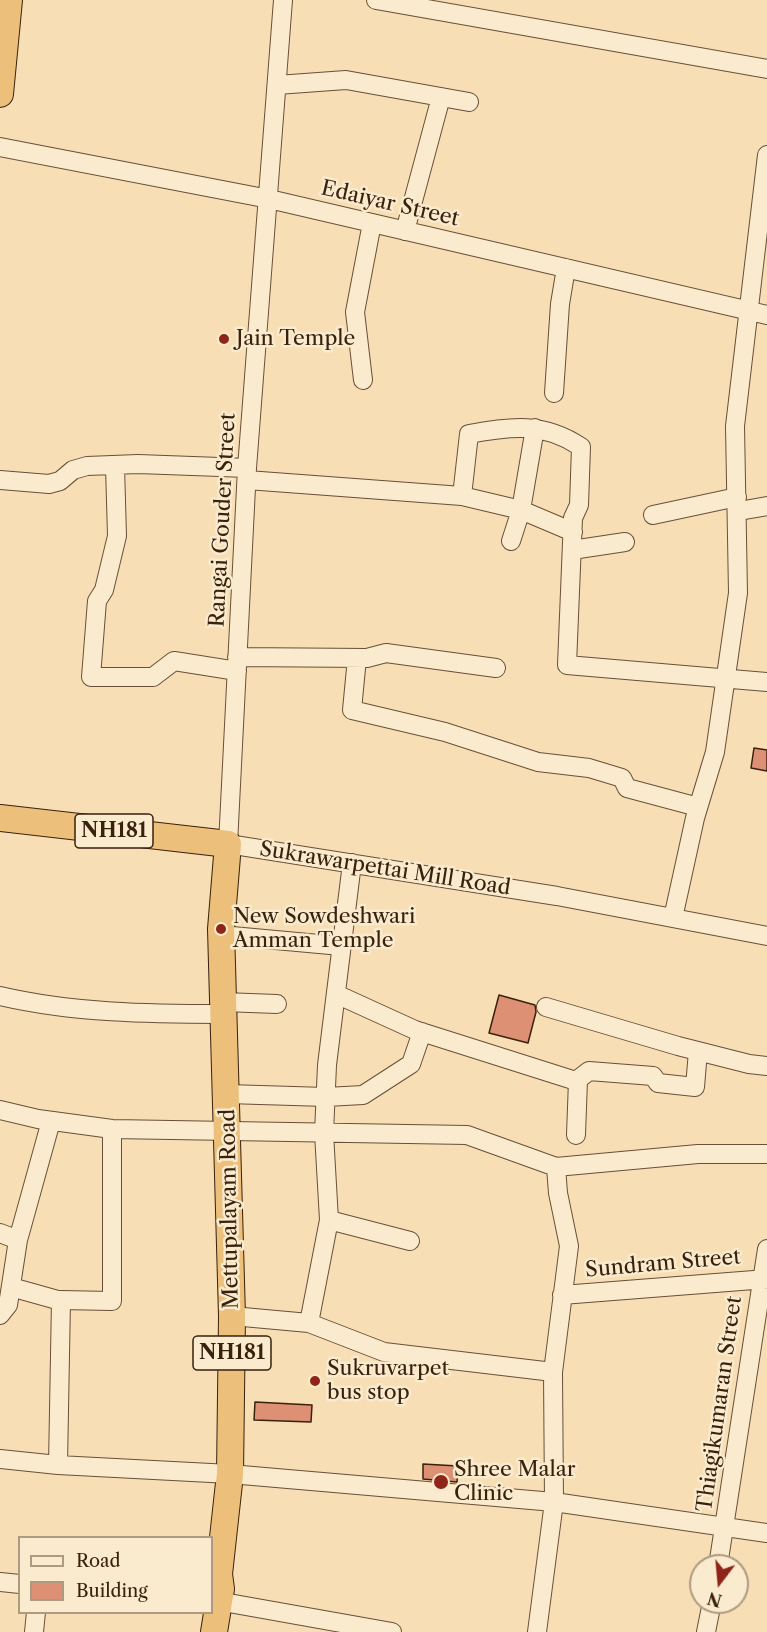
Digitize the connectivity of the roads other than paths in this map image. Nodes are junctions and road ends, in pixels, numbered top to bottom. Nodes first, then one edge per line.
1 (9, 0) edge
2 (283, 0) edge
3 (376, 0) edge
4 (767, 69) edge
5 (277, 85) junction
6 (0, 94) edge
7 (441, 97) junction
8 (469, 102) dead end
9 (0, 147) edge
10 (767, 155) edge
11 (269, 199) junction
12 (372, 223) junction
13 (405, 231) junction
14 (566, 268) junction
15 (746, 310) junction
16 (767, 315) edge
17 (363, 380) dead end
18 (555, 393) dead end
19 (535, 428) junction
20 (115, 466) junction
21 (247, 474) junction
22 (0, 480) edge
23 (462, 496) junction
24 (738, 504) junction
25 (767, 506) edge
26 (521, 510) junction
27 (653, 515) dead end
28 (511, 541) dead end
29 (572, 541) junction
30 (625, 542) dead end
31 (357, 658) junction
32 (237, 664) junction
33 (496, 668) dead end
34 (727, 678) junction
35 (767, 682) edge
36 (698, 807) junction
37 (0, 818) edge
38 (228, 844) junction
39 (352, 863) junction
40 (673, 918) junction
41 (221, 935) junction
42 (767, 936) edge
43 (341, 946) junction
44 (336, 994) junction
45 (0, 996) edge
46 (277, 1004) dead end
47 (546, 1007) dead end
48 (223, 1008) junction
49 (422, 1032) junction
50 (698, 1051) junction
51 (767, 1066) edge
52 (578, 1080) junction
53 (227, 1094) junction
54 (326, 1097) junction
55 (0, 1110) edge
56 (51, 1121) junction
57 (112, 1129) junction
58 (228, 1131) junction
59 (324, 1132) junction
60 (576, 1135) dead end
61 (767, 1154) edge
62 (556, 1167) junction
63 (329, 1220) junction
64 (0, 1233) edge
65 (18, 1240) junction
66 (410, 1241) dead end
67 (767, 1249) edge
68 (764, 1279) edge
69 (11, 1287) junction
70 (562, 1295) junction
71 (61, 1301) junction
72 (0, 1315) edge
73 (232, 1316) junction
74 (309, 1323) junction
75 (553, 1372) junction
76 (0, 1458) edge
77 (58, 1465) junction
78 (230, 1474) junction
79 (554, 1503) junction
80 (724, 1527) junction
81 (767, 1533) edge
82 (720, 1554) edge
83 (0, 1582) edge
84 (18, 1584) edge
85 (213, 1594) edge
86 (36, 1614) edge
87 (206, 1614) edge
88 (710, 1614) edge
89 (34, 1632) edge
90 (200, 1632) edge
91 (213, 1632) edge
92 (392, 1632) edge
93 (537, 1632) edge
94 (706, 1632) edge

1 - 6 highway
2 - 5 street, Rangai Gouder Street
3 - 4 street
5 - 7 street
5 - 11 street, Rangai Gouder Street
7 - 8 street
7 - 13 street
9 - 11 street, Edaiyar Street
10 - 15 street
11 - 12 street, Edaiyar Street
11 - 21 street, Rangai Gouder Street
12 - 13 street, Edaiyar Street
12 - 17 street
13 - 14 street, Edaiyar Street
14 - 15 street, Edaiyar Street
14 - 18 street
15 - 16 street, Edaiyar Street
15 - 24 street
19 - 23 street
19 - 26 street
19 - 29 street
20 - 21 street
20 - 22 street
20 - 32 street
21 - 23 street
21 - 32 street, Rangai Gouder Street
23 - 26 street
24 - 25 street
24 - 27 street
24 - 34 street
26 - 28 street
26 - 29 street
29 - 30 street
29 - 34 street
31 - 32 street
31 - 33 street
31 - 36 street
32 - 38 street, Rangai Gouder Street
34 - 35 street
34 - 36 street
36 - 40 street
37 - 38 highway, Sukrawarpettai Mill Road / NH181
38 - 39 street, Sukrawarpettai Mill Road
38 - 41 highway, Mettupalayam Road / NH181
39 - 40 street, Sukrawarpettai Mill Road
39 - 43 street
40 - 42 street, Sukrawarpettai Mill Road
41 - 43 street
41 - 48 highway, Mettupalayam Road / NH181
43 - 44 street
44 - 49 street
44 - 54 street
45 - 48 street
46 - 48 street
47 - 50 street
48 - 53 highway, Mettupalayam Road / NH181
49 - 52 street
49 - 54 street
50 - 51 street
50 - 52 street
52 - 60 street
53 - 54 street
53 - 58 highway, Mettupalayam Road / NH181
54 - 59 street
55 - 56 street
56 - 57 street
56 - 65 street
57 - 58 street
57 - 71 street
58 - 59 street
58 - 73 highway, Mettupalayam Road / NH181
59 - 62 street
59 - 63 street
61 - 62 street
62 - 70 street
63 - 66 street
63 - 74 street
64 - 65 street
65 - 69 street
67 - 68 street, Thiagikumaran Street
68 - 70 street, Sundram Street
68 - 80 street, Thiagikumaran Street
69 - 71 street
69 - 72 street
70 - 75 street
71 - 77 street
73 - 74 street
73 - 78 highway, Mettupalayam Road / NH181
74 - 75 street
75 - 79 street
76 - 77 street
77 - 78 street
78 - 79 street
78 - 85 highway, Mettupalayam Road / NH181
79 - 80 street
79 - 93 street
80 - 81 street
80 - 82 street, Thiagikumaran Street
83 - 84 street
85 - 91 highway, Mettupalayam Road / NH181
85 - 92 street
86 - 89 street
87 - 90 highway, Mettupalayam Road / NH181
88 - 94 street

